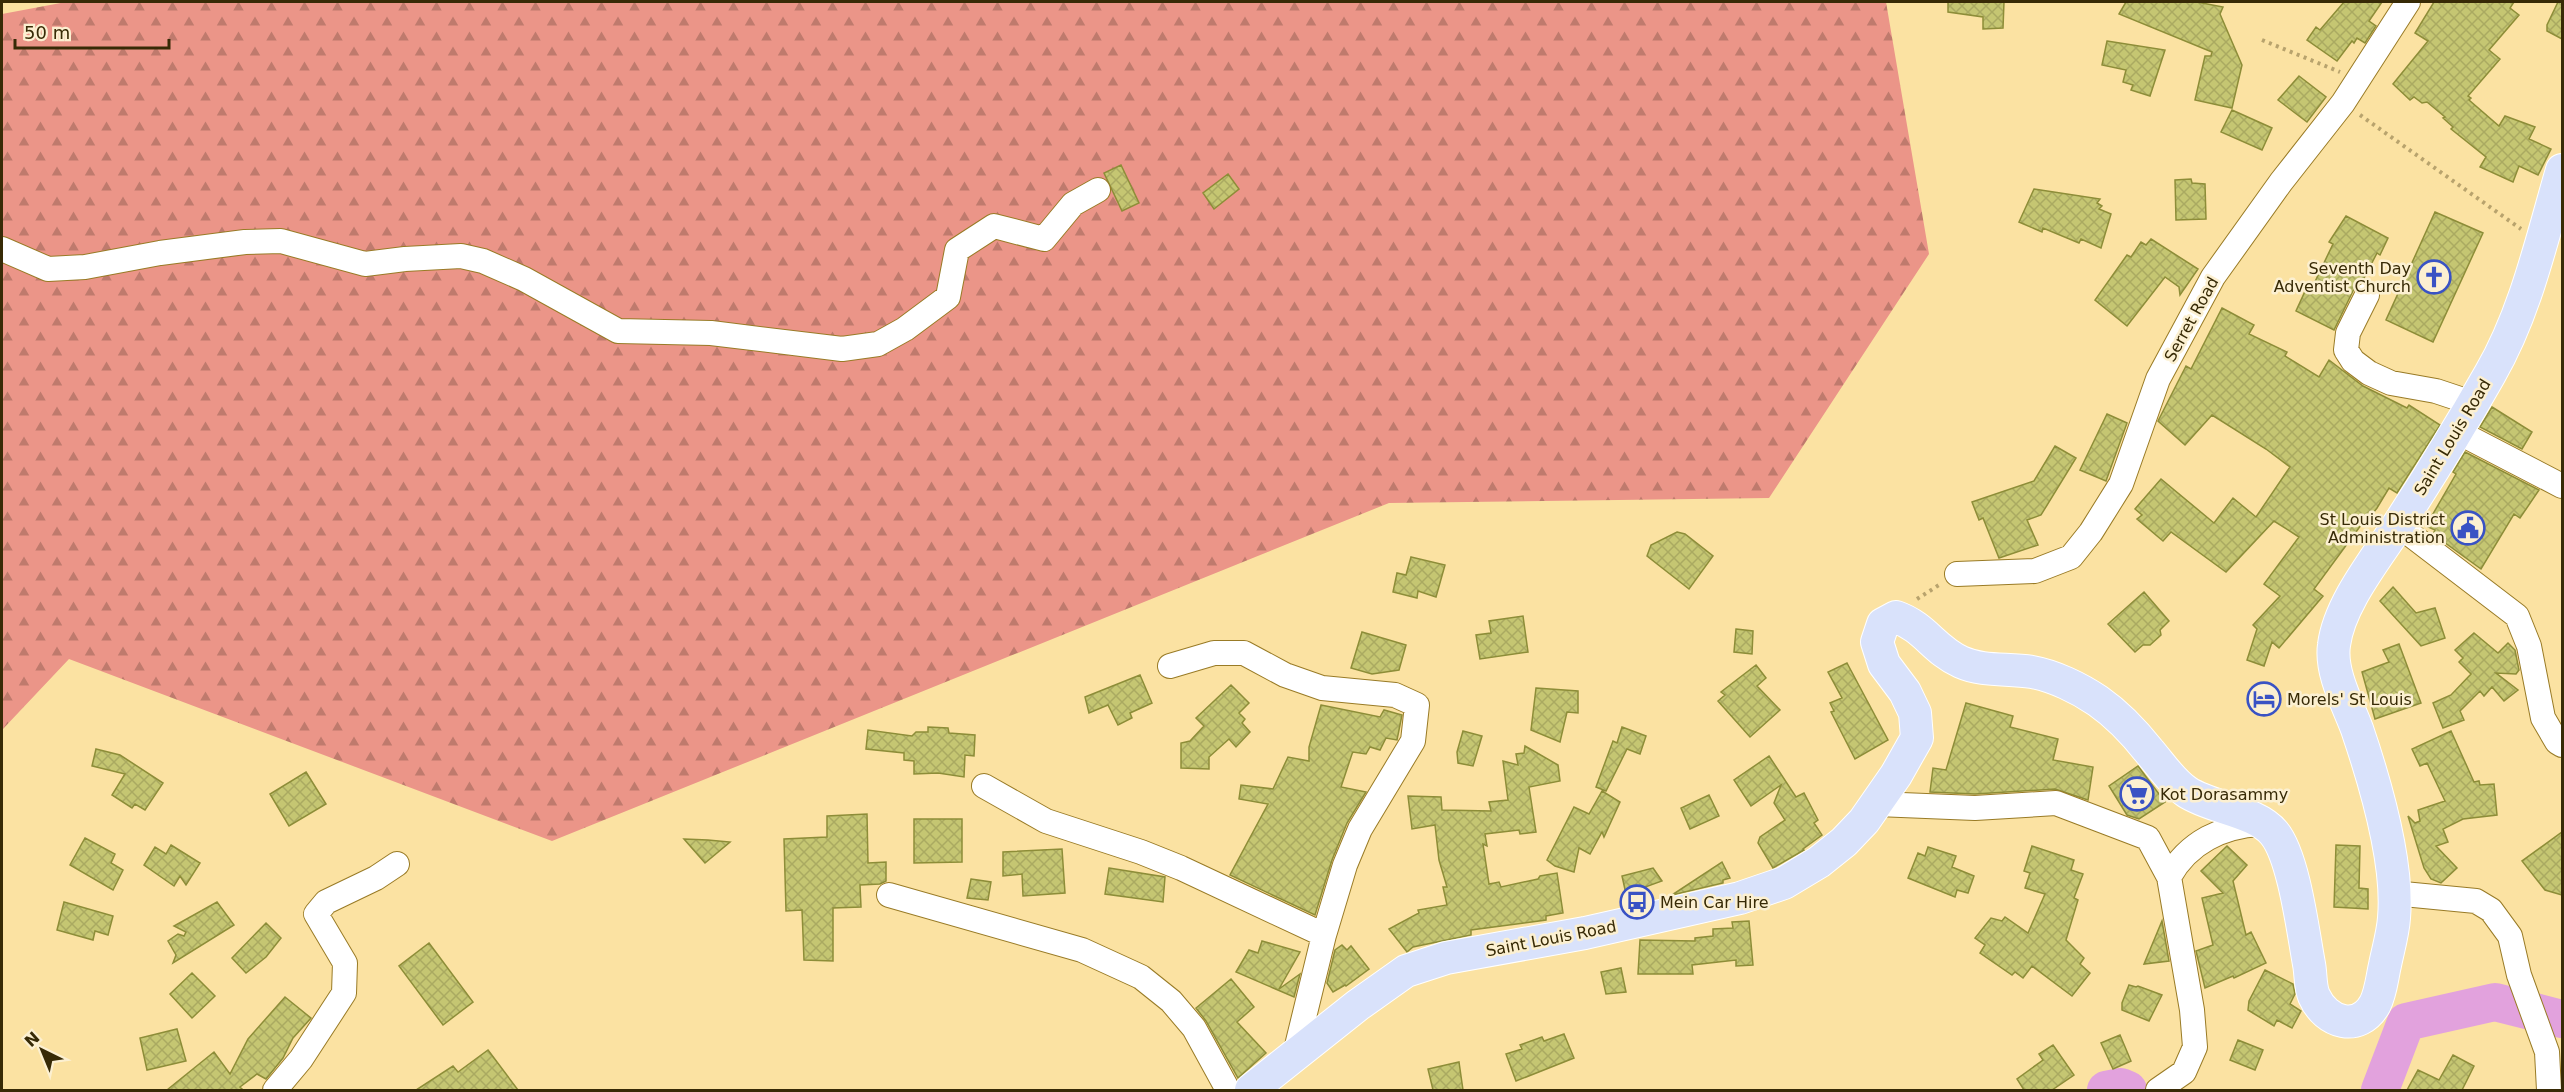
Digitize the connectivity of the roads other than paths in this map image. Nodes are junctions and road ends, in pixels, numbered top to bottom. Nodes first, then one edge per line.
1 (2408, 2) edge
2 (2562, 170) edge
3 (1098, 190) dead end
4 (2, 249) edge
5 (2367, 295) dead end
6 (2472, 403) junction
7 (2456, 431) junction
8 (2562, 486) edge
9 (2398, 525) junction
10 (1958, 574) road end
11 (1170, 666) dead end
12 (2562, 744) edge
13 (984, 786) dead end
14 (1877, 804) junction
15 (2260, 824) junction
16 (397, 864) dead end
17 (2169, 877) junction
18 (2393, 893) junction
19 (889, 895) dead end
20 (1324, 935) junction
21 (1295, 1054) junction
22 (275, 1090) edge
23 (1228, 1090) edge
24 (1251, 1090) edge
25 (2158, 1090) edge
26 (2549, 1090) edge

1 - 10 street, Serret Road
2 - 6 main road, Saint Louis Road
3 - 4 street
5 - 6 street
6 - 7 main road, Saint Louis Road
7 - 8 street
7 - 9 main road, Saint Louis Road
9 - 12 street
9 - 18 main road, Saint Louis Road
11 - 20 street
13 - 20 street
14 - 15 main road, Saint Louis Road
14 - 17 street
14 - 21 main road, Saint Louis Road
15 - 17 street
15 - 18 main road, Saint Louis Road
16 - 22 street
17 - 25 street
18 - 26 street
19 - 23 street
20 - 21 street
21 - 24 main road, Saint Louis Road

